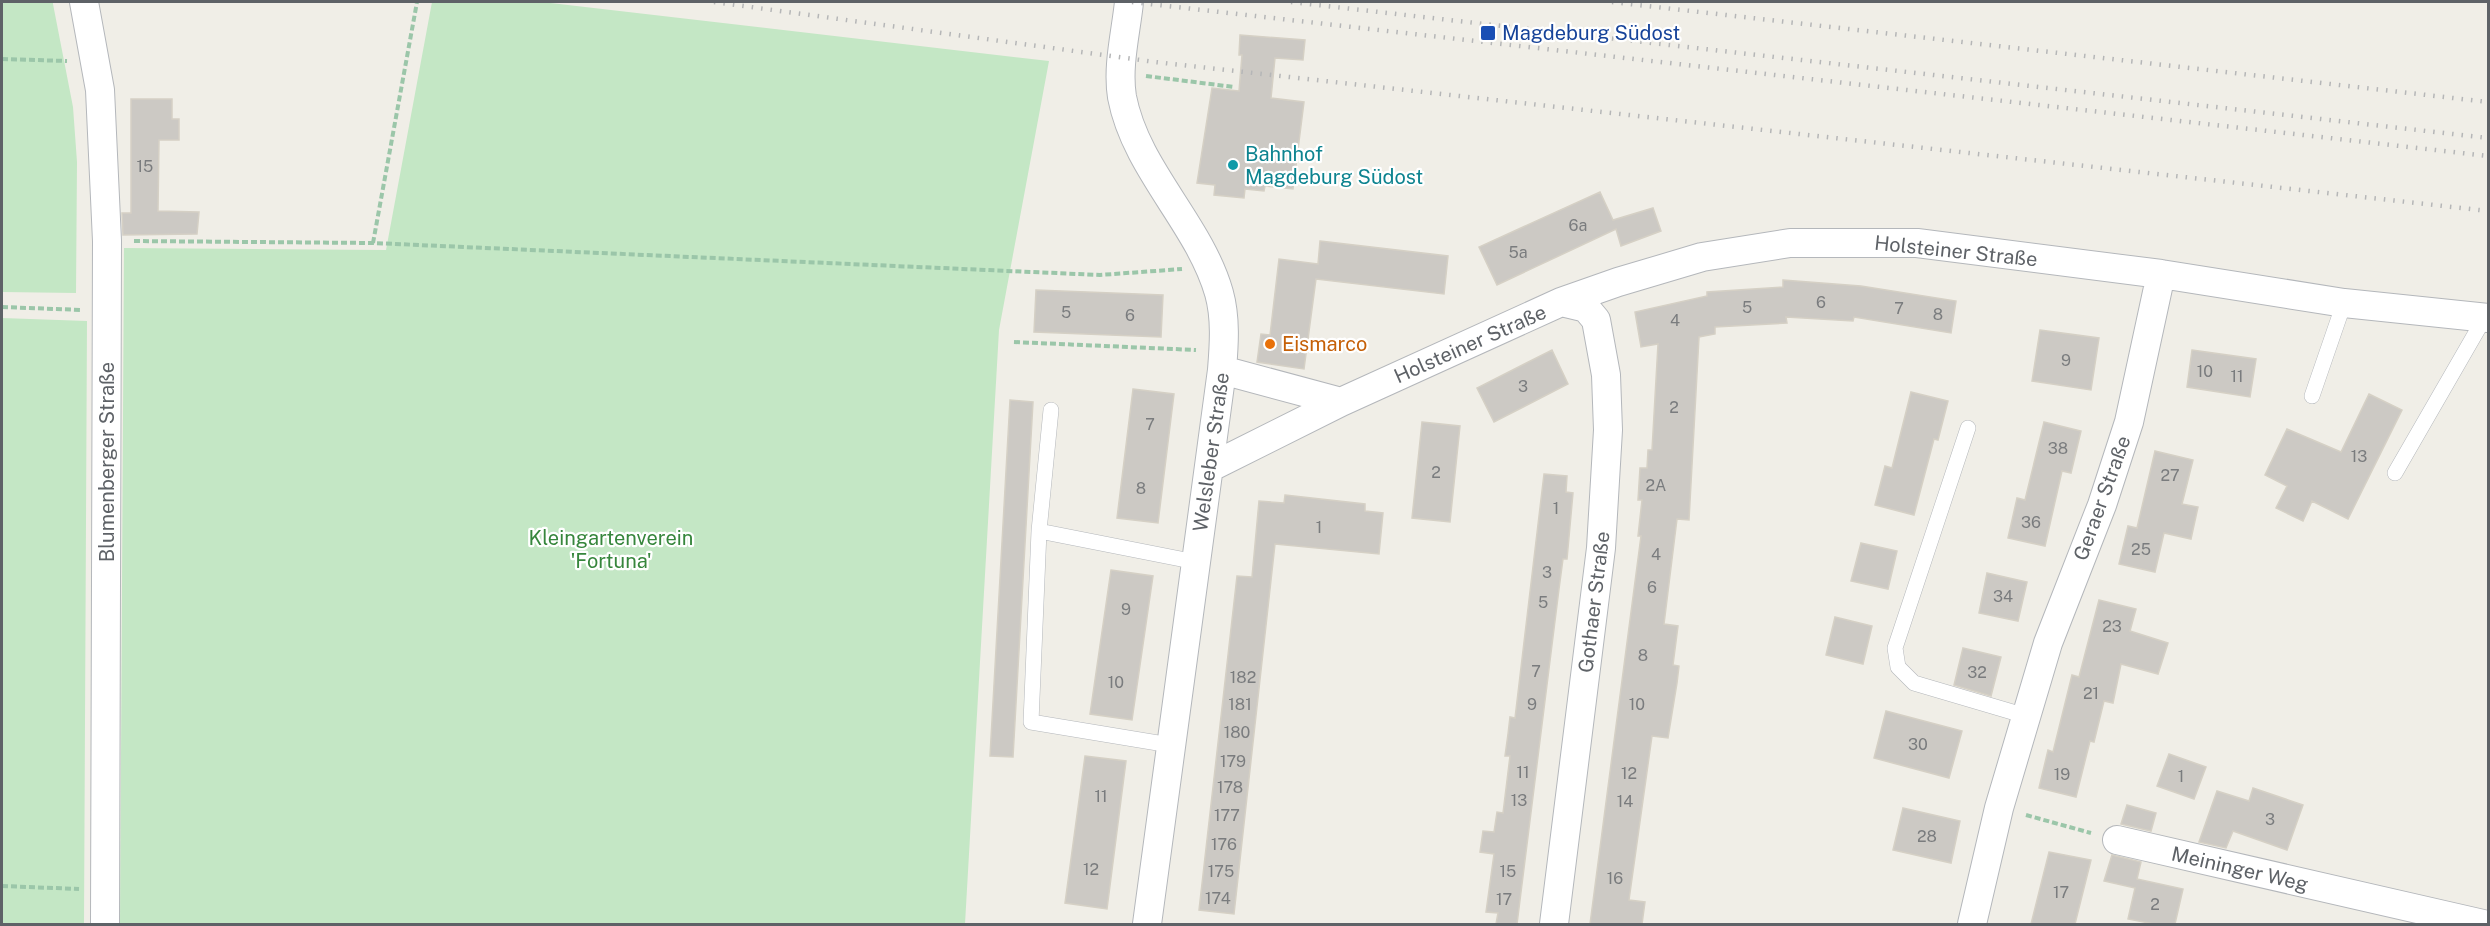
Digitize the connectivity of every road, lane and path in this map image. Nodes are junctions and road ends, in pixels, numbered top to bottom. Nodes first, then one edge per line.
1 (84, 2) edge
2 (417, 2) edge
3 (1129, 2) edge
4 (96, 57) junction
5 (2, 58) edge
6 (1121, 73) junction
7 (1234, 87) dead end
8 (107, 241) junction
9 (373, 243) junction
10 (1209, 267) junction
11 (2161, 274) junction
12 (1562, 302) junction
13 (2344, 303) junction
14 (2, 307) edge
15 (107, 311) junction
16 (2487, 318) edge
17 (1014, 342) dead end
18 (1223, 361) junction
19 (2312, 396) dead end
20 (1341, 402) junction
21 (1051, 411) dead end
22 (1968, 428) dead end
23 (1209, 468) junction
24 (2395, 473) dead end
25 (1039, 531) junction
26 (1196, 562) junction
27 (2026, 717) junction
28 (1170, 745) junction
29 (1999, 808) junction
30 (2116, 840) joint
31 (2, 886) edge
32 (105, 890) junction
33 (2471, 923) edge
34 (105, 924) edge
35 (1147, 924) edge
36 (1554, 924) edge
37 (1972, 924) edge

1 - 4 street, Blumenberger Straße
2 - 9 path
3 - 6 street, Welsleber Straße
4 - 5 path
4 - 8 street, Blumenberger Straße
6 - 7 path
6 - 10 street, Welsleber Straße
8 - 9 path
8 - 15 street, Blumenberger Straße
9 - 10 path
10 - 18 street, Welsleber Straße
11 - 12 street, Holsteiner Straße
11 - 13 street, Holsteiner Straße
11 - 27 street, Geraer Straße
12 - 20 street, Holsteiner Straße
12 - 36 street, Gothaer Straße
13 - 16 street, Holsteiner Straße
13 - 19 lane
14 - 15 path
15 - 32 street, Blumenberger Straße
16 - 24 lane
17 - 18 path
18 - 20 street
18 - 23 street, Welsleber Straße
20 - 23 street, Holsteiner Straße
21 - 25 lane
22 - 27 lane
23 - 26 street, Welsleber Straße
25 - 26 lane
25 - 28 lane
26 - 28 street, Welsleber Straße
27 - 29 street, Geraer Straße
28 - 35 street, Welsleber Straße
29 - 30 path
29 - 37 street, Geraer Straße
30 - 33 street, Meininger Weg
31 - 32 path
32 - 34 street, Blumenberger Straße

